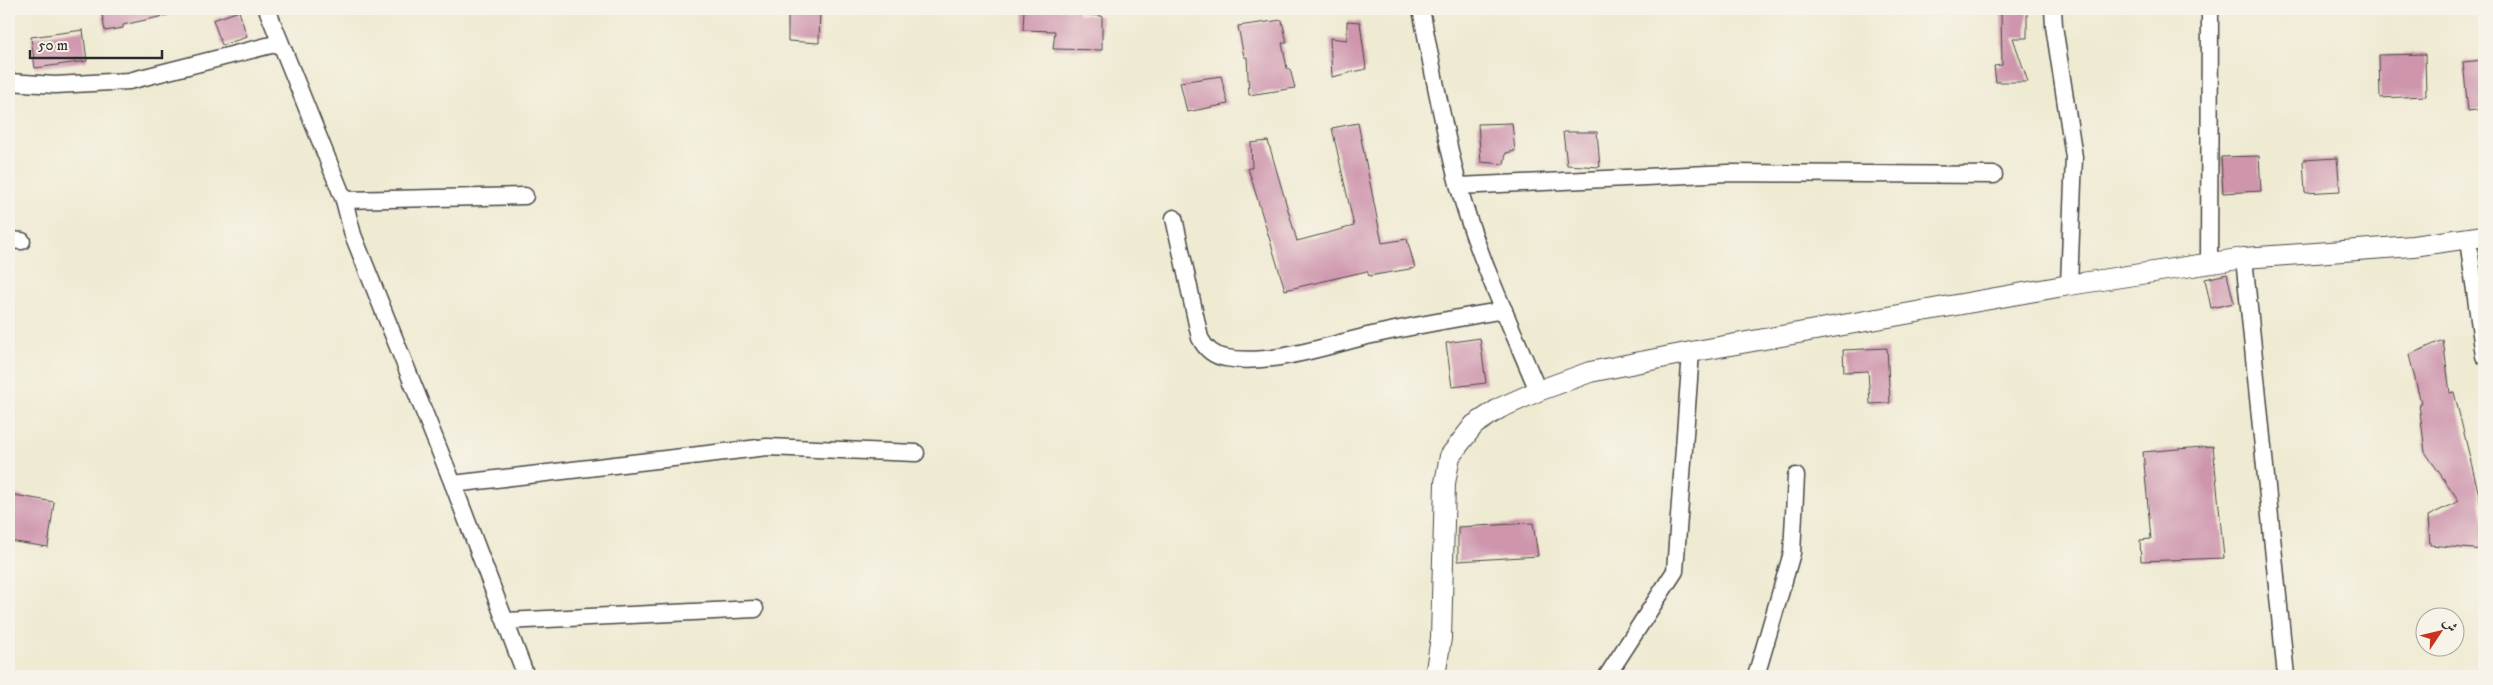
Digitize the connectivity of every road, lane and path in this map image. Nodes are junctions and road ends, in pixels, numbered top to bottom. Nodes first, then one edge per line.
1 (267, 9) edge
2 (1421, 9) edge
3 (2053, 9) edge
4 (2210, 9) edge
5 (279, 43) junction
6 (9, 82) edge
7 (1994, 175) dead end
8 (1459, 186) junction
9 (525, 196) dead end
10 (344, 200) junction
11 (1174, 218) dead end
12 (2476, 238) edge
13 (2244, 258) junction
14 (2209, 264) junction
15 (2069, 285) junction
16 (1504, 310) junction
17 (1691, 352) junction
18 (2484, 356) edge
19 (1538, 391) junction
20 (916, 454) dead end
21 (1796, 476) dead end
22 (453, 484) junction
23 (755, 609) dead end
24 (506, 621) junction
25 (526, 676) edge
26 (1436, 676) edge
27 (1607, 676) edge
28 (1756, 676) edge
29 (2286, 676) edge

1 - 5 street
2 - 8 street
3 - 15 street
4 - 14 street
5 - 6 street
5 - 10 street
7 - 8 street
8 - 16 street
9 - 10 street
10 - 22 street
11 - 16 street
12 - 13 street
12 - 18 street
13 - 14 street
13 - 29 street
14 - 15 street
15 - 17 street
16 - 19 street
17 - 19 street
17 - 27 street
19 - 26 street
20 - 22 street
21 - 28 street
22 - 24 street
23 - 24 street
24 - 25 street

